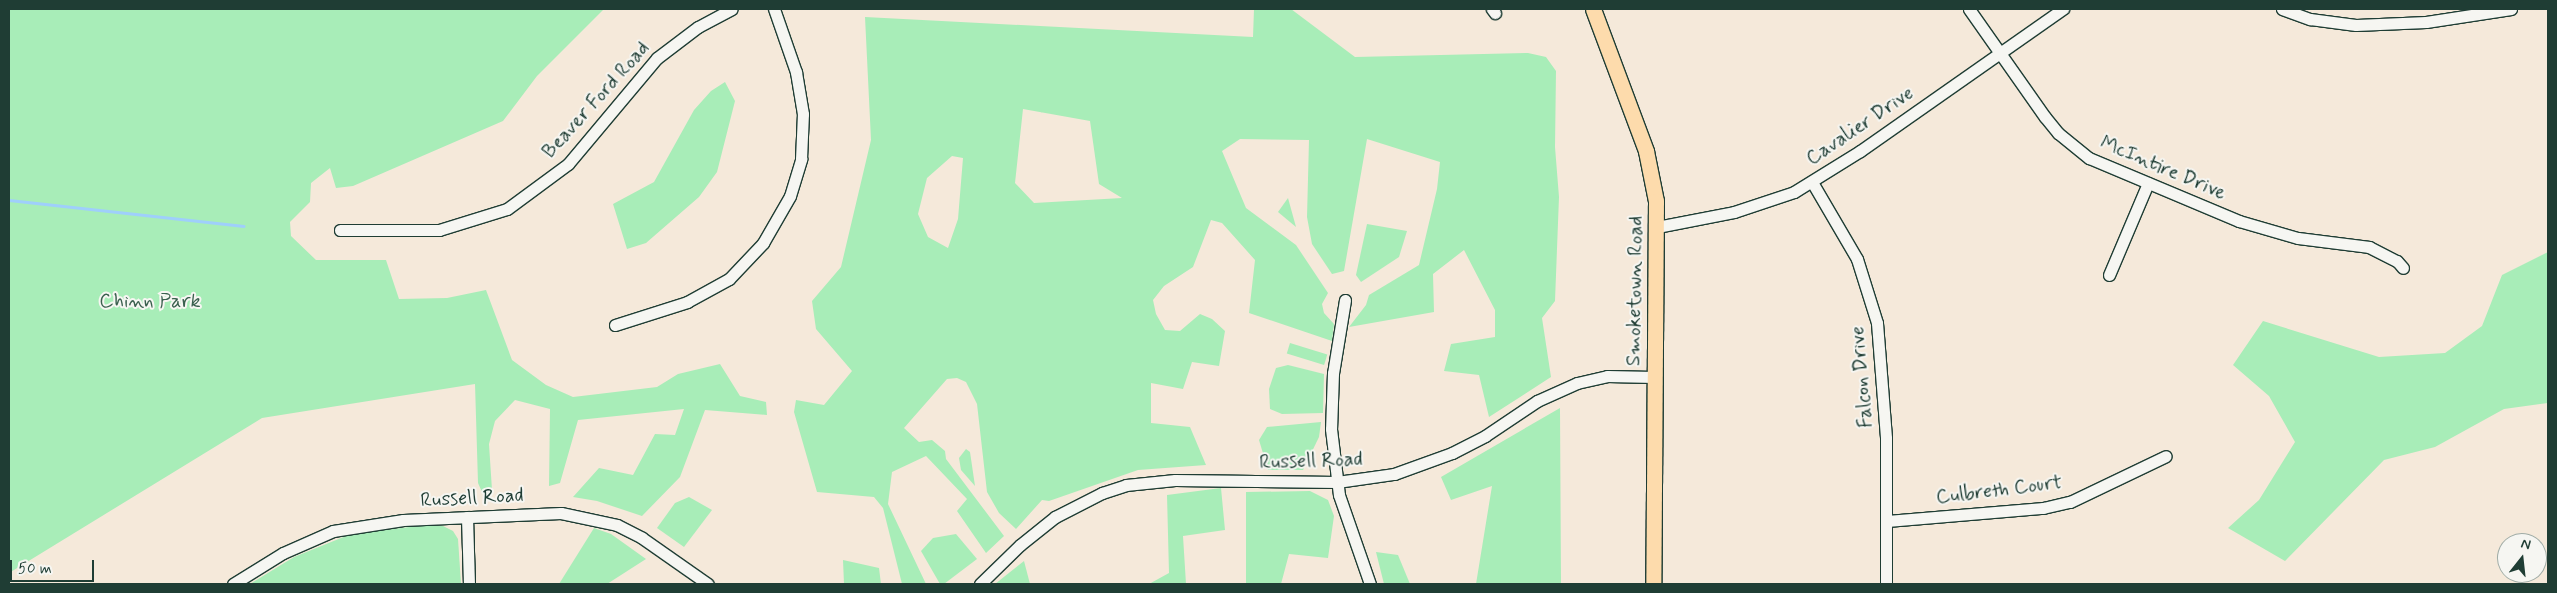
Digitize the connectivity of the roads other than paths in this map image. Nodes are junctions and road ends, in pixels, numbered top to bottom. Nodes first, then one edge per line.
1 (732, 9) edge
2 (774, 9) edge
3 (1969, 9) edge
4 (2063, 9) edge
5 (2282, 9) edge
6 (2511, 9) edge
7 (1595, 10) edge
8 (2000, 54) junction
9 (1812, 182) junction
10 (2148, 182) junction
11 (1657, 228) junction
12 (340, 230) dead end
13 (2403, 268) dead end
14 (2109, 275) dead end
15 (1345, 300) dead end
16 (615, 325) dead end
17 (1654, 377) junction
18 (2166, 456) dead end
19 (1337, 482) junction
20 (467, 517) junction
21 (1887, 521) junction
22 (233, 584) edge
23 (468, 584) edge
24 (708, 584) edge
25 (980, 584) edge
26 (1370, 584) edge
27 (1653, 584) edge
28 (1886, 584) edge

1 - 12 street, Beaver Ford Road
2 - 16 street
3 - 8 street, McIntire Drive
4 - 8 street, Cavalier Drive
5 - 6 street
7 - 11 main road, Smoketown Road
8 - 9 street, Cavalier Drive
8 - 10 street, McIntire Drive
9 - 11 street, Cavalier Drive
9 - 21 street, Falcon Drive
10 - 13 street, McIntire Drive
10 - 14 street
11 - 17 main road, Smoketown Road
15 - 19 street
17 - 19 street, Russell Road
17 - 27 main road, Smoketown Road
18 - 21 street, Culbreth Court
19 - 25 street, Russell Road
19 - 26 street
20 - 22 street, Russell Road
20 - 23 street
20 - 24 street, Russell Road
21 - 28 street, Falcon Drive

